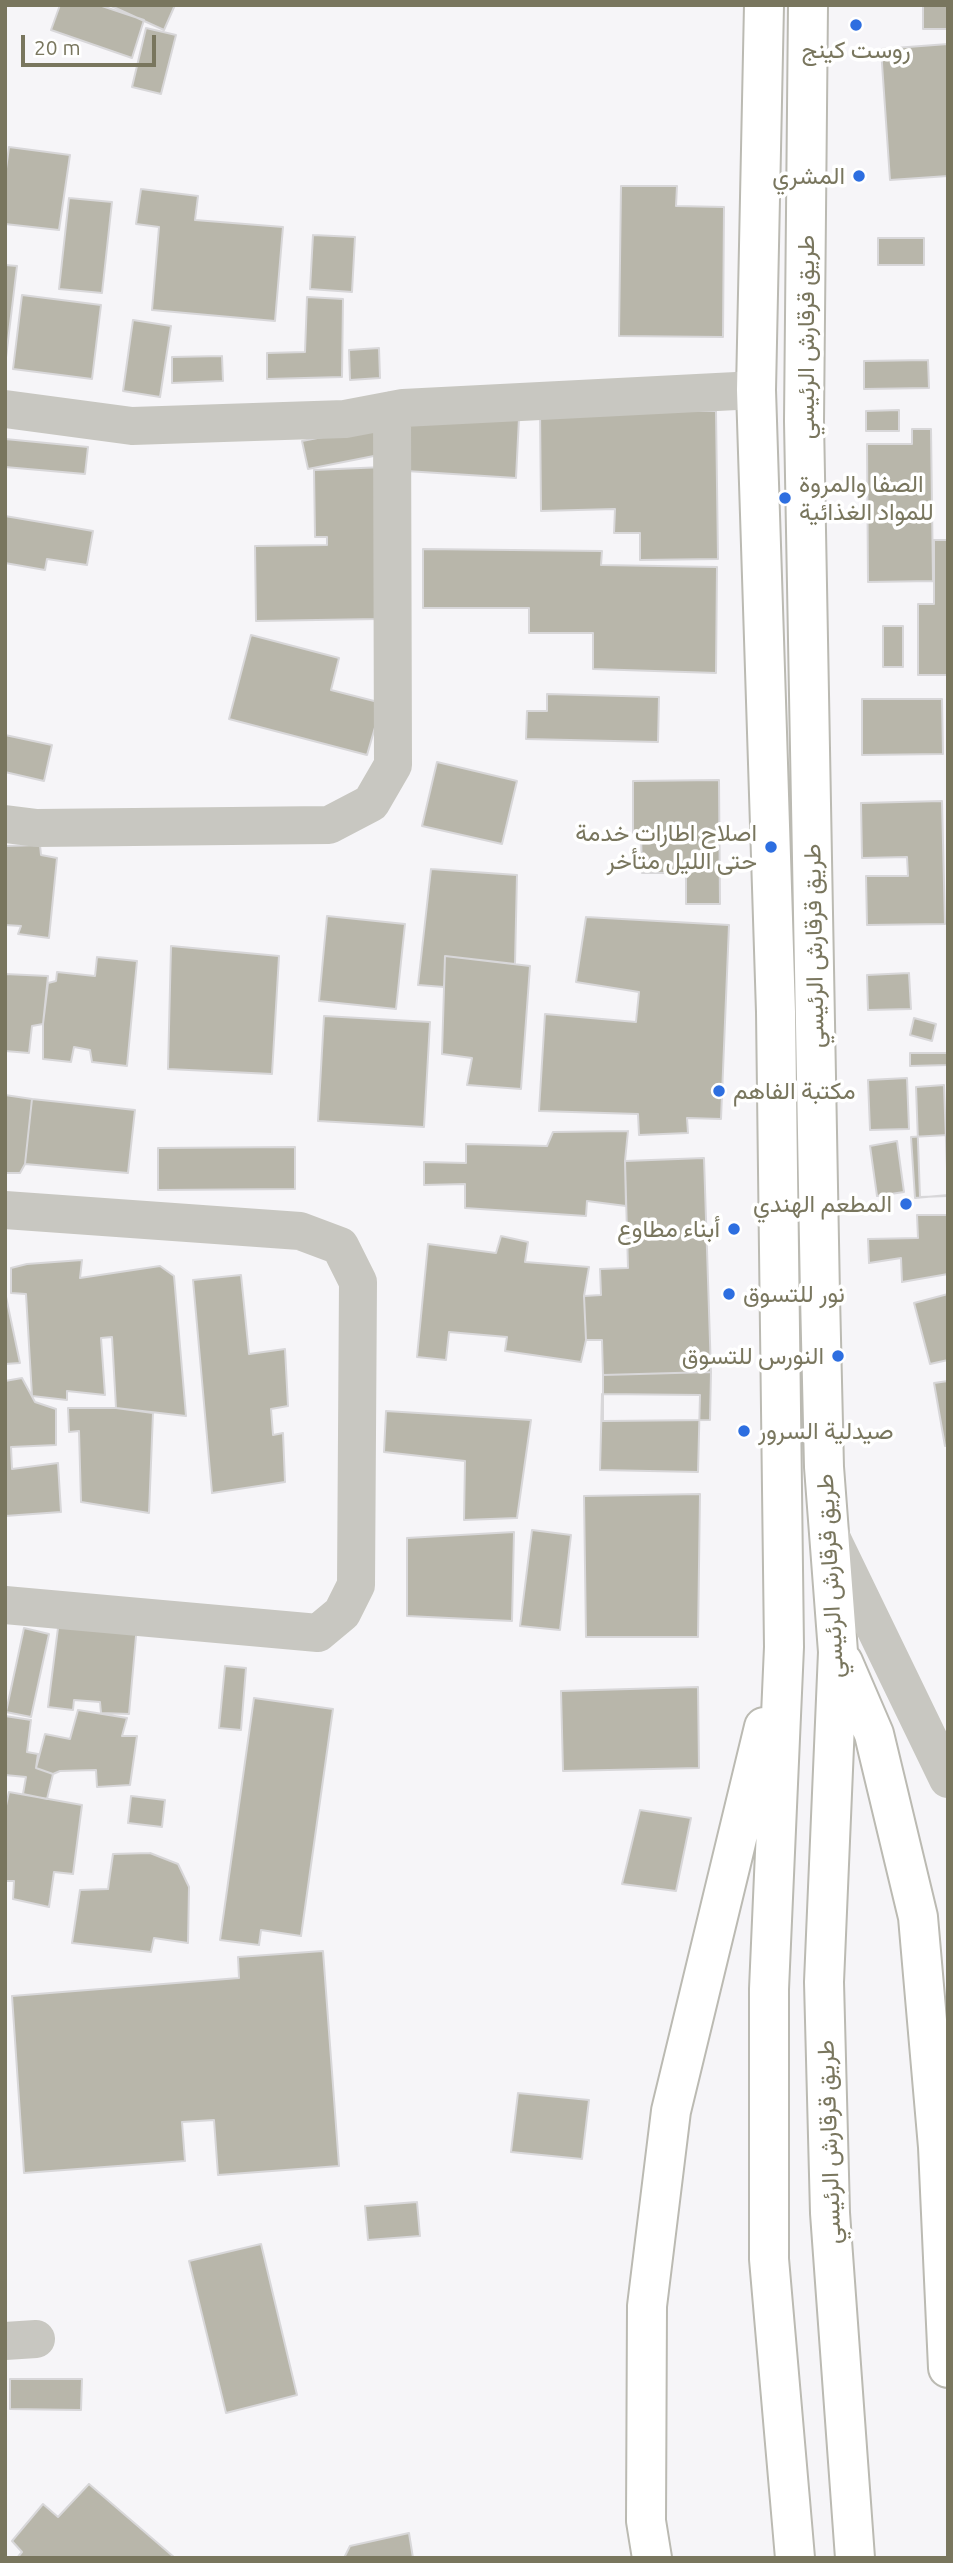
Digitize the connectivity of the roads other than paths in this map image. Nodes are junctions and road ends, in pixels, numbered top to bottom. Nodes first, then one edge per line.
1 (764, 5) edge
2 (808, 5) edge
3 (756, 390) junction
4 (5, 409) edge
5 (393, 410) junction
6 (5, 824) edge
7 (5, 1210) edge
8 (829, 1533) junction
9 (5, 1605) edge
10 (784, 1647) junction
11 (838, 1652) junction
12 (948, 1779) edge
13 (948, 2368) edge
14 (646, 2546) edge
15 (795, 2558) edge
16 (855, 2558) edge

1 - 3 main road, طريق قرقارش الرئيسي
2 - 8 main road, طريق قرقارش الرئيسي
3 - 5 street
3 - 10 main road, طريق قرقارش الرئيسي
4 - 5 street
5 - 6 street
7 - 9 street
8 - 11 main road, طريق قرقارش الرئيسي
8 - 12 street
10 - 14 main road
10 - 15 main road, طريق قرقارش الرئيسي
11 - 13 main road
11 - 16 main road, طريق قرقارش الرئيسي

